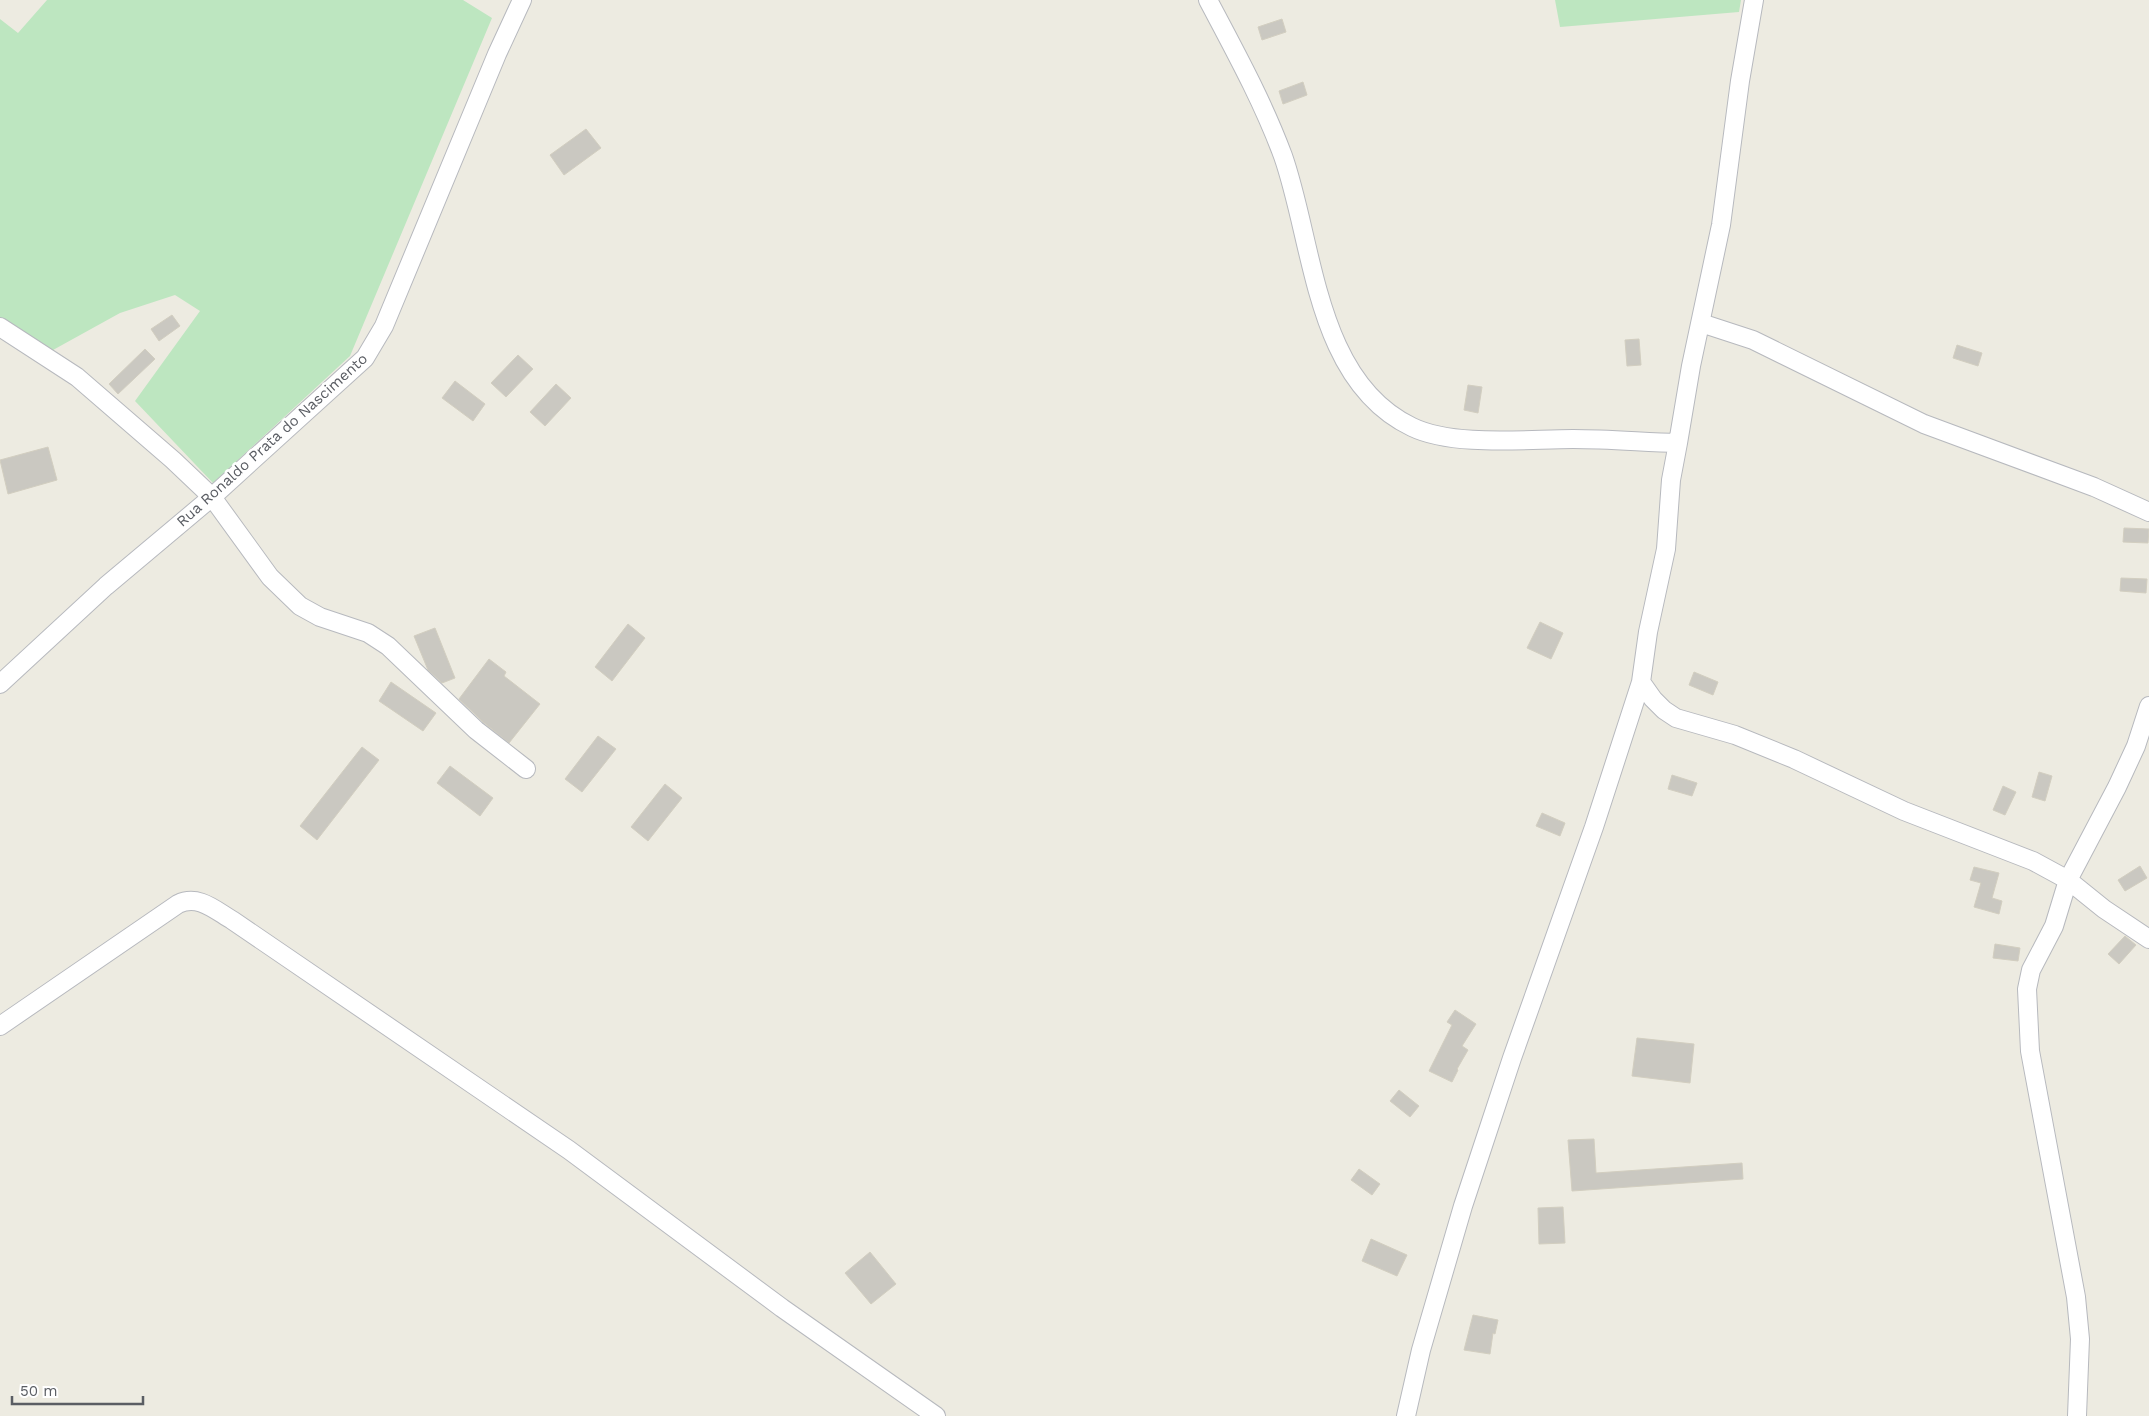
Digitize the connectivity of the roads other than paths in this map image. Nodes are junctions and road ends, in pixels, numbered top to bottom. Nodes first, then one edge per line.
1 (522, 0) edge
2 (1208, 0) edge
3 (1754, 0) edge
4 (1701, 323) junction
5 (0, 327) edge
6 (1678, 443) junction
7 (212, 498) junction
8 (2149, 512) edge
9 (1641, 682) junction
10 (0, 684) edge
11 (2149, 706) edge
12 (526, 769) dead end
13 (2068, 880) junction
14 (2149, 939) edge
15 (0, 1026) edge
16 (936, 1416) edge
17 (1406, 1416) edge
18 (2077, 1416) edge

1 - 7 street, Rua Ronaldo Prata do Nascimento
2 - 6 street
3 - 4 street
4 - 6 street
4 - 8 street
5 - 7 street
6 - 9 street
7 - 10 street, Rua Ronaldo Prata do Nascimento
7 - 12 street
9 - 13 street
9 - 17 street
11 - 13 street
13 - 14 street
13 - 18 street
15 - 16 street

